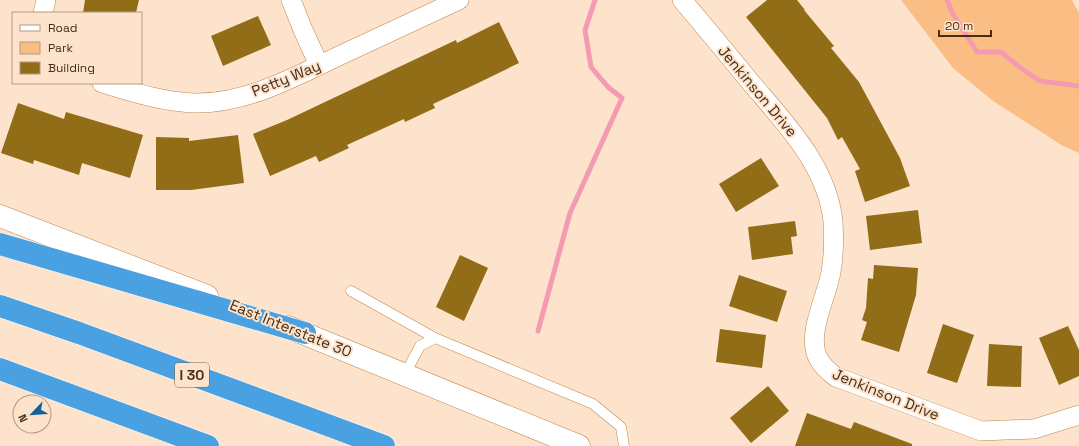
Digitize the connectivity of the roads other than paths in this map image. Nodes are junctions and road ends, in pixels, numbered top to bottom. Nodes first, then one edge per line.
1 (46, 0) edge
2 (291, 0) edge
3 (459, 0) edge
4 (682, 0) edge
5 (43, 12) edge
6 (319, 65) junction
7 (106, 84) edge
8 (0, 216) edge
9 (0, 244) edge
10 (351, 291) dead end
11 (0, 306) edge
12 (305, 333) junction
13 (435, 338) junction
14 (0, 369) edge
15 (405, 374) junction
16 (1079, 415) edge
17 (208, 446) edge
18 (384, 446) edge
19 (579, 446) edge
20 (624, 446) edge

1 - 5 street
2 - 6 street
3 - 6 street, Petty Way
4 - 16 street, Jenkinson Drive
6 - 7 street, Petty Way
8 - 12 main road, East Interstate 30
9 - 12 highway
10 - 13 lane
11 - 18 highway, I 30
12 - 15 main road, East Interstate 30
13 - 15 lane
13 - 20 lane
14 - 17 highway
15 - 19 main road, East Interstate 30

